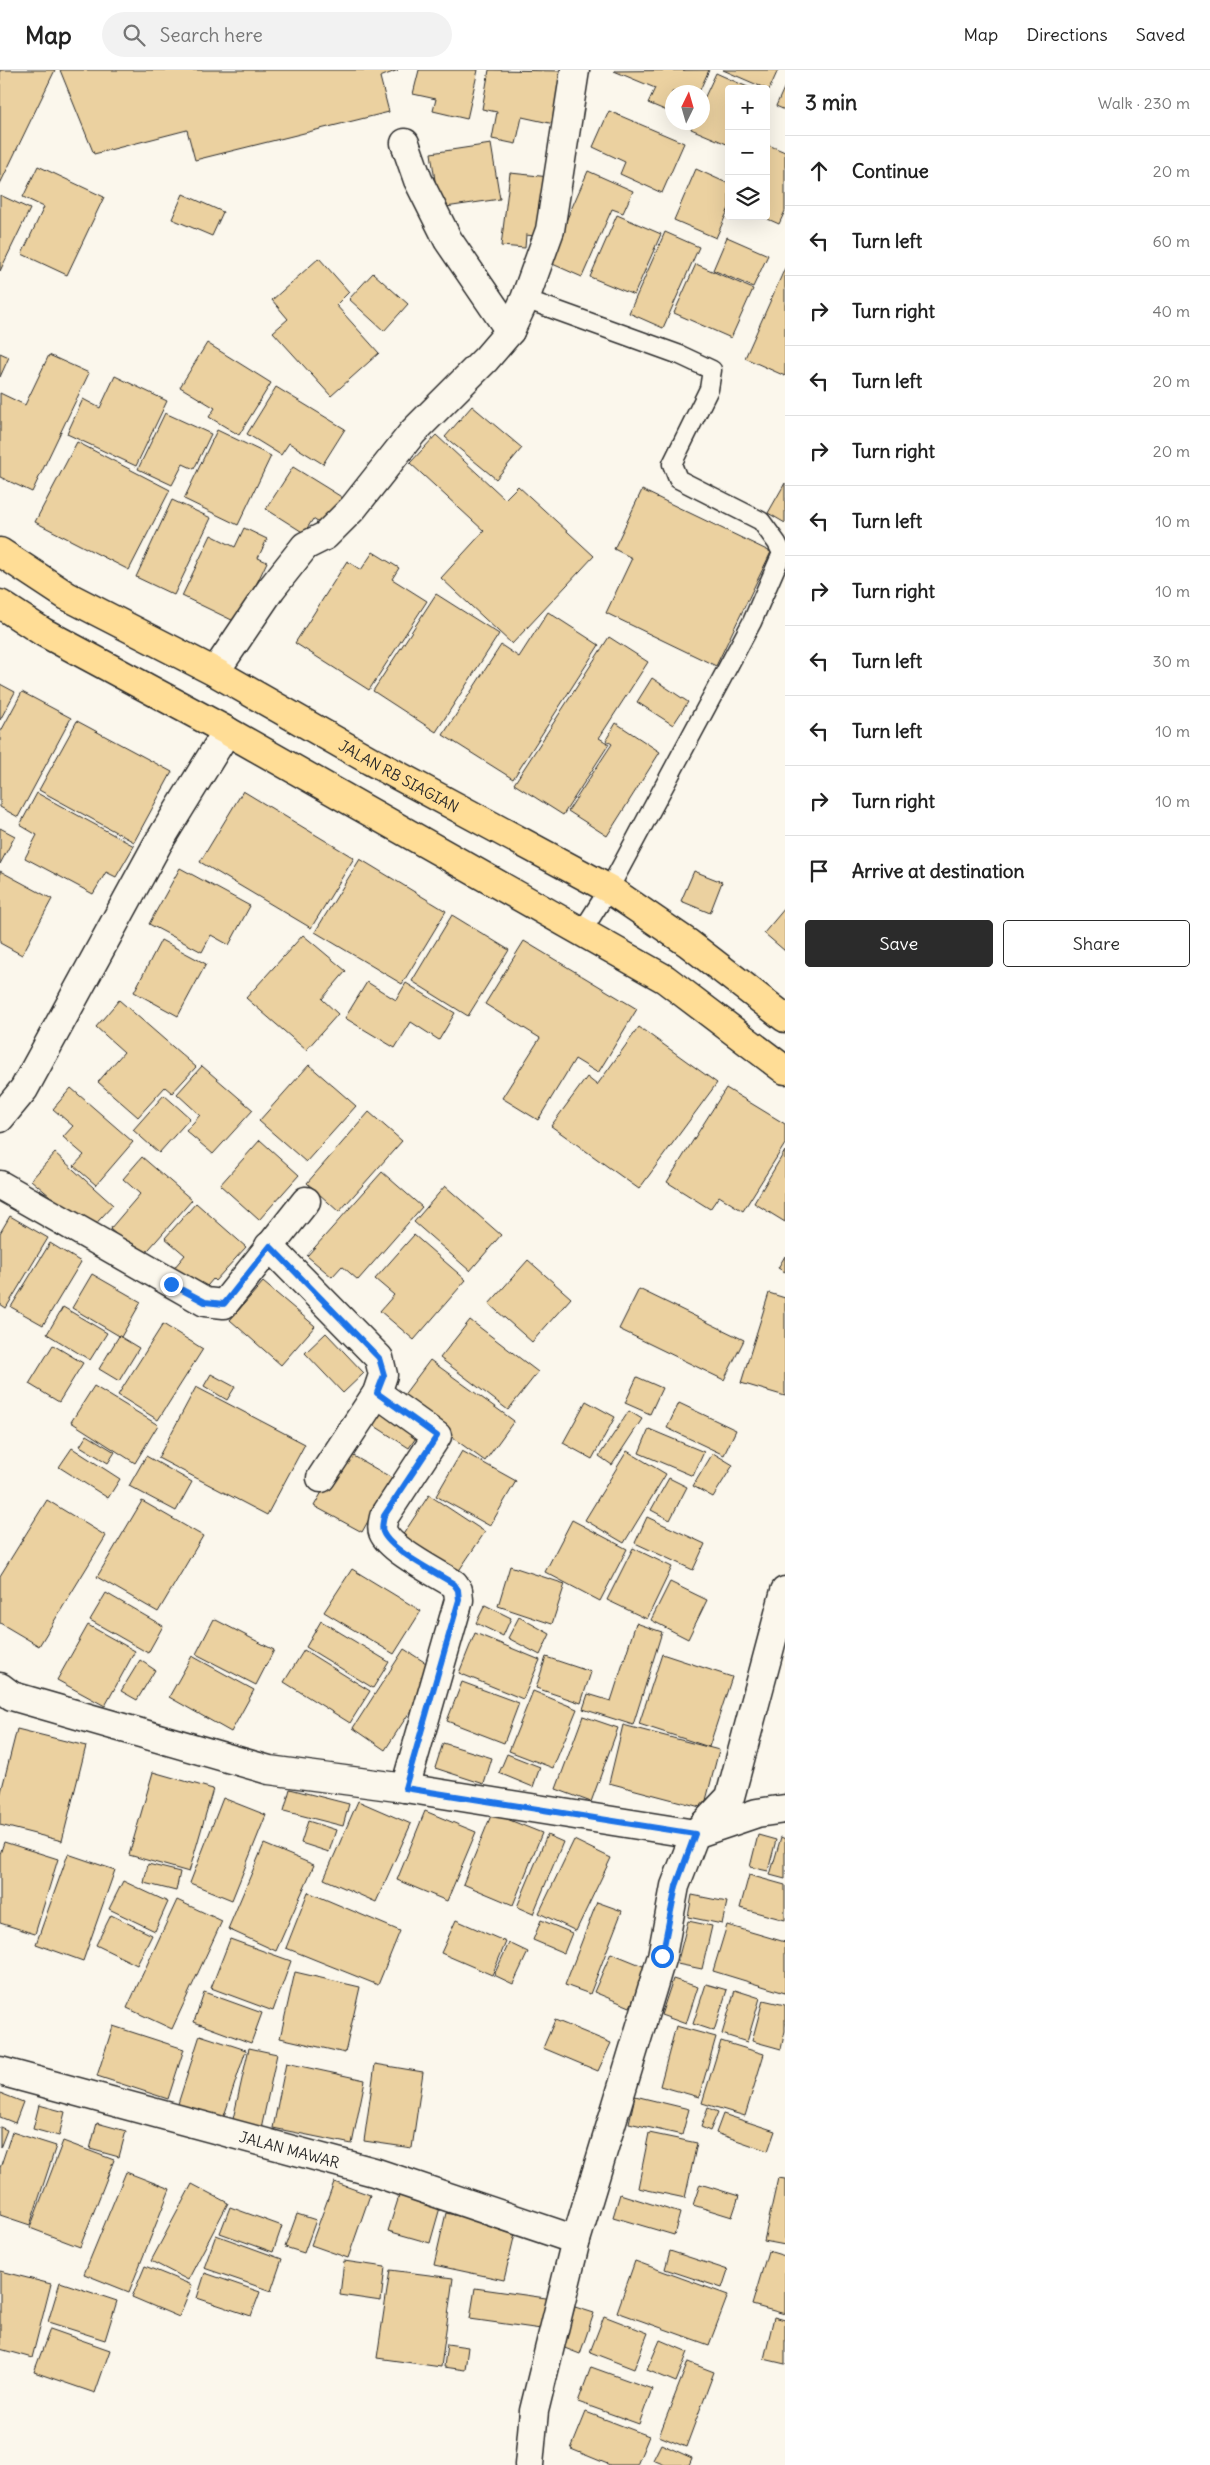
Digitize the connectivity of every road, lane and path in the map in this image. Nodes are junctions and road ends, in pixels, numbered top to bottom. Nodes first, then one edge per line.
1 (575, 70) edge
2 (405, 143) dead end
3 (525, 299) junction
4 (510, 332) junction
5 (0, 552) edge
6 (0, 604) edge
7 (215, 672) junction
8 (227, 731) junction
9 (609, 889) junction
10 (581, 933) junction
11 (785, 1018) edge
12 (785, 1070) edge
13 (0, 1118) edge
14 (0, 1185) edge
15 (306, 1201) dead end
16 (270, 1246) junction
17 (377, 1393) junction
18 (321, 1478) dead end
19 (785, 1591) edge
20 (0, 1687) edge
21 (405, 1788) junction
22 (785, 1809) edge
23 (695, 1834) junction
24 (0, 2071) edge
25 (576, 2240) junction
26 (529, 2465) edge

1 - 3 street
2 - 4 street
3 - 4 street
3 - 9 lane
4 - 7 street
5 - 7 highway, JALAN RB SIAGIAN
6 - 8 highway
7 - 9 highway, JALAN RB SIAGIAN
8 - 10 highway
8 - 13 street
9 - 10 lane
9 - 11 highway, JALAN RB SIAGIAN
10 - 12 highway
14 - 16 street
15 - 16 street
16 - 17 street
17 - 18 street
17 - 21 street
19 - 23 street
20 - 21 street
21 - 23 street
22 - 23 street
23 - 25 street
24 - 25 street, JALAN MAWAR
25 - 26 street

